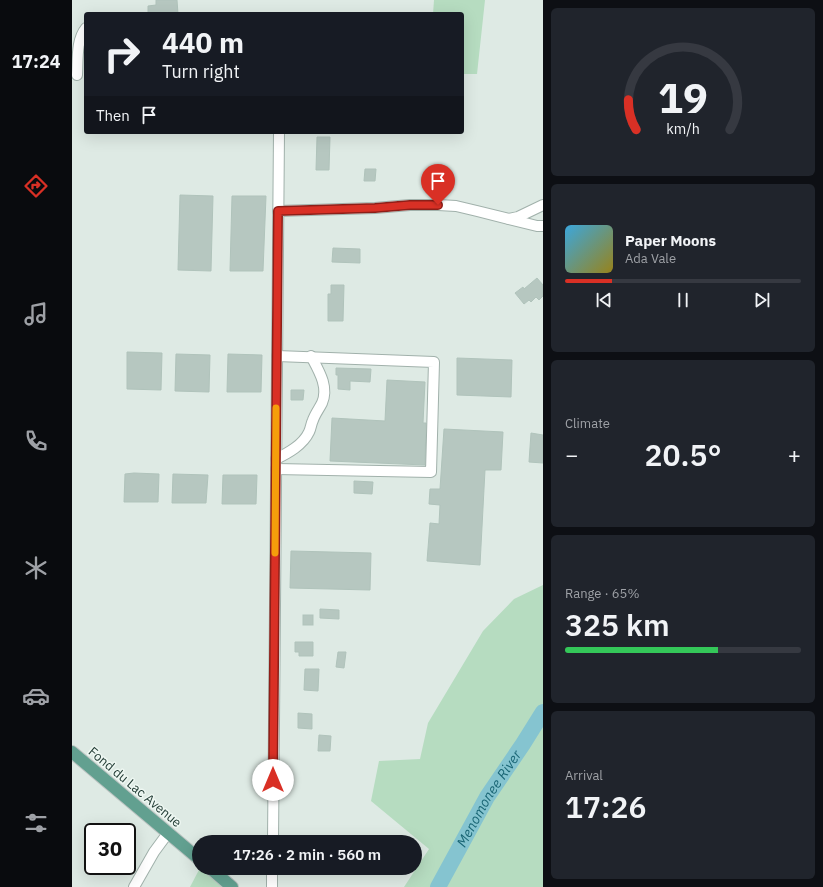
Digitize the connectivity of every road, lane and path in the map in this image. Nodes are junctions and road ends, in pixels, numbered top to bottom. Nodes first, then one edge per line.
1 (84, 31) edge
2 (78, 75) edge
3 (279, 134) edge
4 (543, 205) edge
5 (278, 211) junction
6 (509, 219) junction
7 (543, 226) edge
8 (277, 356) junction
9 (312, 356) junction
10 (276, 464) junction
11 (72, 752) edge
12 (168, 833) junction
13 (273, 835) edge
14 (192, 853) edge
15 (218, 875) edge
16 (272, 875) edge
17 (134, 887) edge
18 (232, 887) edge
19 (272, 887) edge

1 - 2 street
3 - 5 street
4 - 6 street
5 - 6 street
5 - 8 street
6 - 7 street
8 - 9 street
8 - 10 street
9 - 10 street
9 - 10 street
10 - 13 street
11 - 12 main road, Fond du Lac Avenue
12 - 14 main road, Fond du Lac Avenue
12 - 17 street
15 - 18 main road
16 - 19 street

